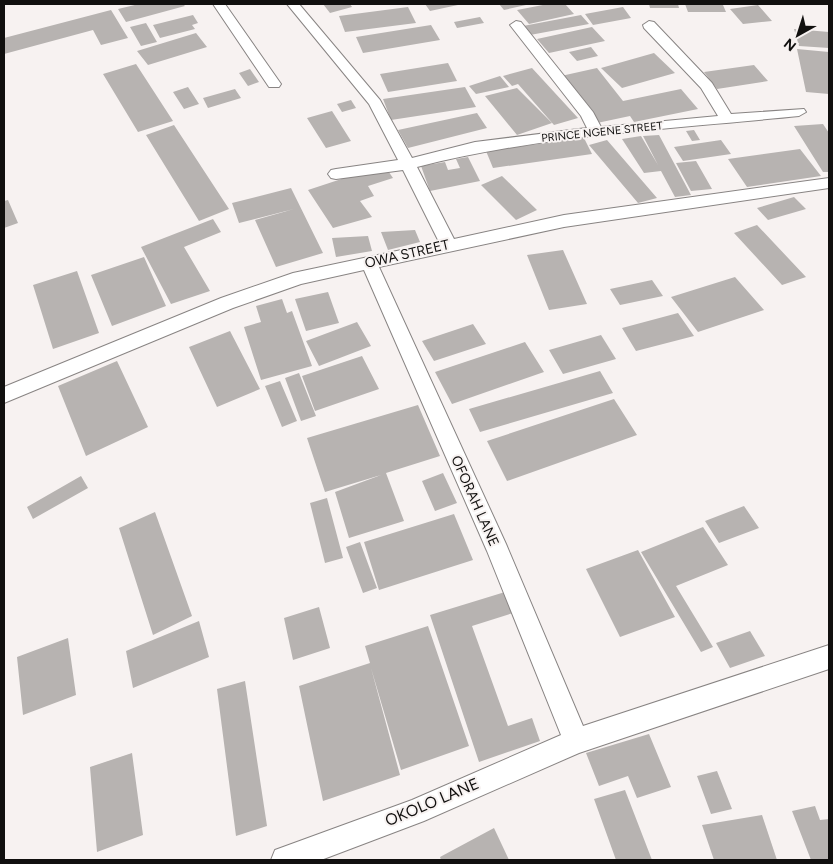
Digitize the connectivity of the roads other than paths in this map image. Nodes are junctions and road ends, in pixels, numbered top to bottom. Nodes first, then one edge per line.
1 (219, 4) edge
2 (293, 4) edge
3 (516, 25) dead end
4 (649, 25) dead end
5 (274, 84) dead end
6 (799, 112) dead end
7 (727, 119) junction
8 (596, 132) junction
9 (406, 164) junction
10 (336, 174) dead end
11 (823, 183) edge
12 (829, 196) edge
13 (449, 245) junction
14 (369, 263) junction
15 (4, 395) edge
16 (829, 656) edge
17 (576, 741) junction
18 (285, 860) edge

1 - 5 street
2 - 9 street
3 - 8 street
4 - 7 street
6 - 7 street, PRINCE NGENE STREET
7 - 8 street, PRINCE NGENE STREET
8 - 9 street, PRINCE NGENE STREET
9 - 10 street, PRINCE NGENE STREET
9 - 13 street
11 - 12 street
11 - 13 street, OWA STREET
13 - 14 street, OWA STREET
14 - 15 street, OWA STREET
14 - 17 street, OFORAH LANE
16 - 17 street, OKOLO LANE
17 - 18 street, OKOLO LANE

